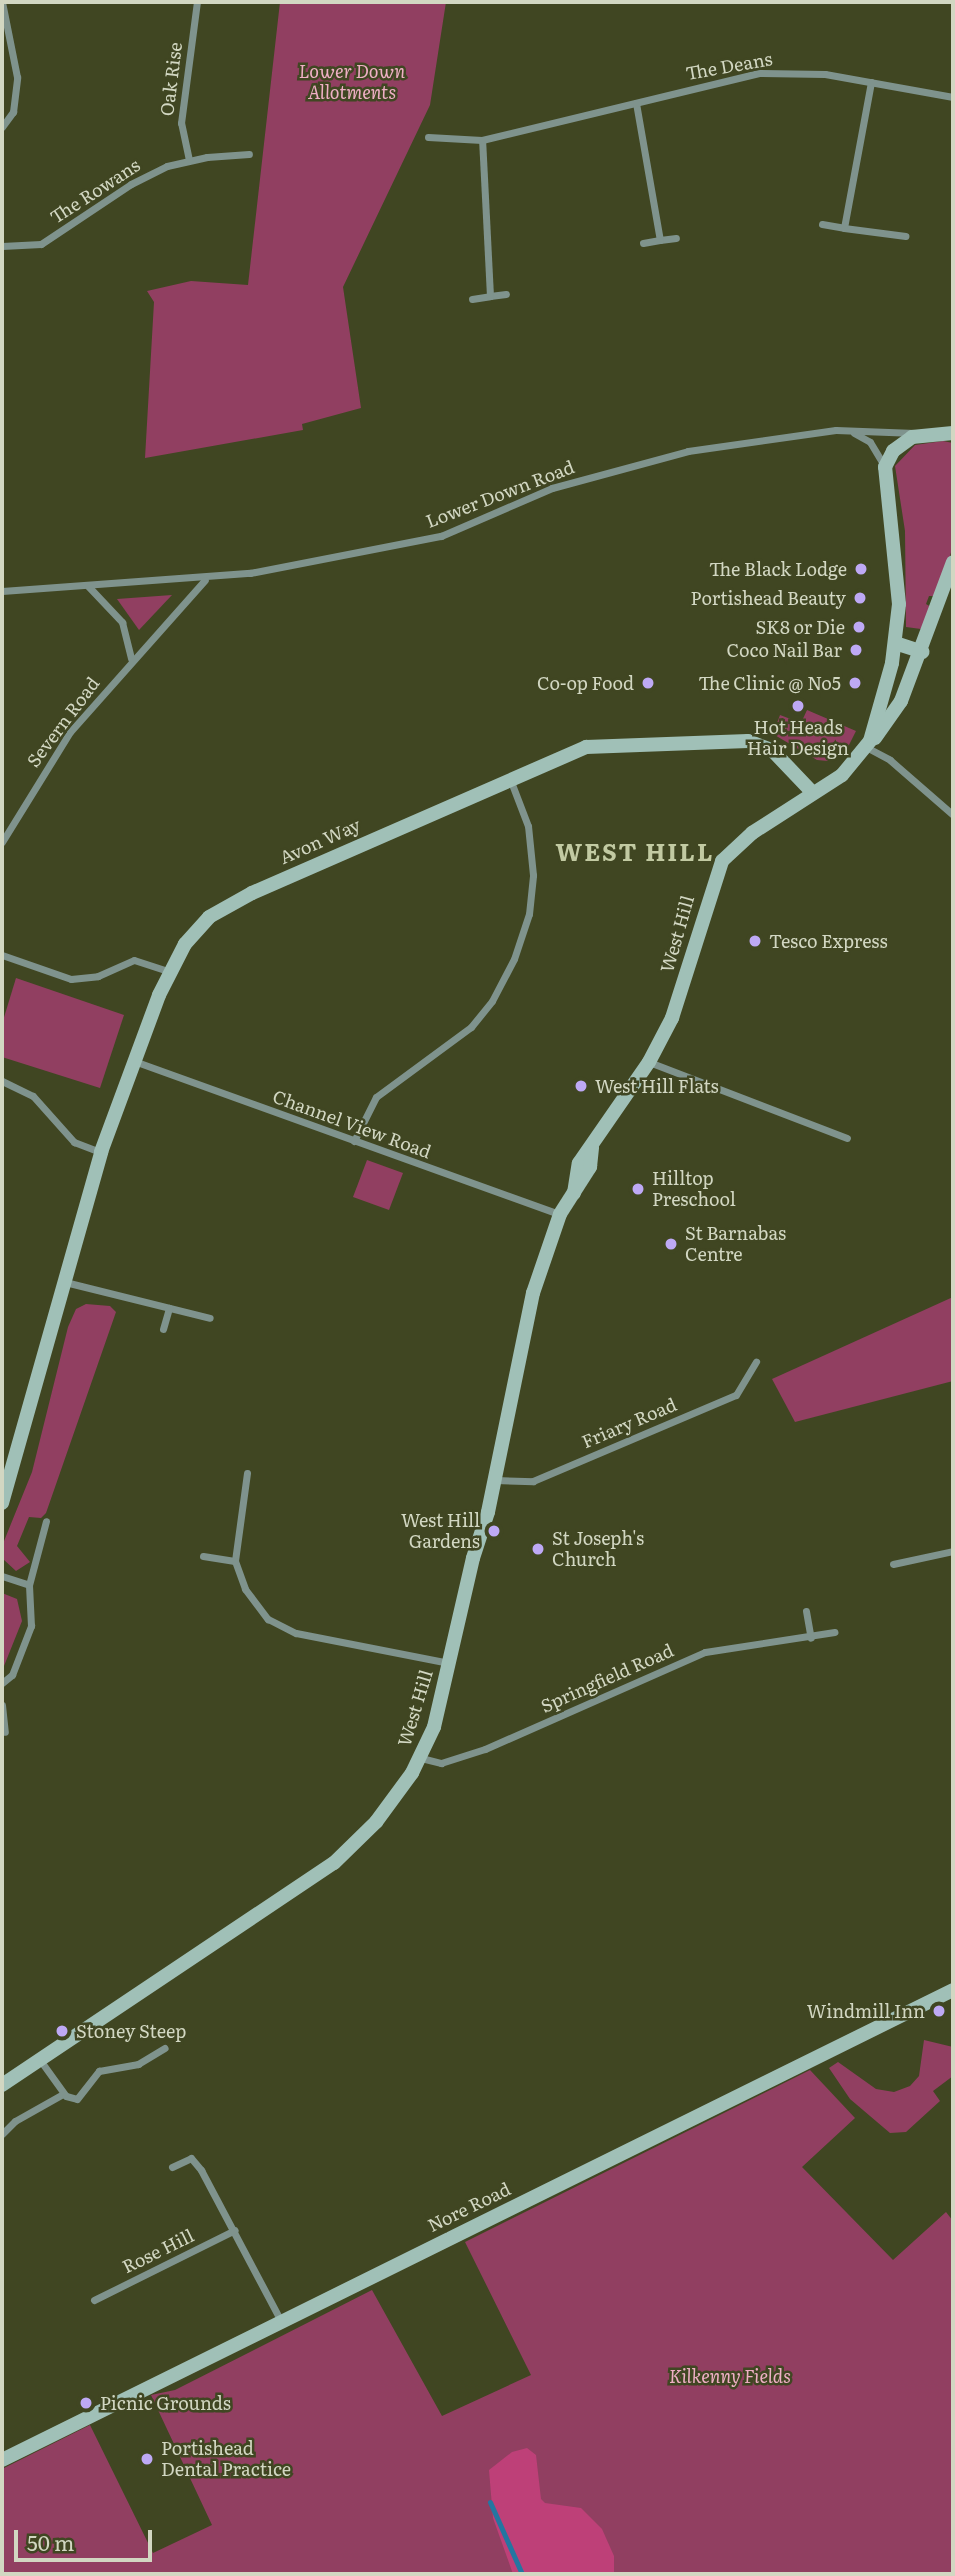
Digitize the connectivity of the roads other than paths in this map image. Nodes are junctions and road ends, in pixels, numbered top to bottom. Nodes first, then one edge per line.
1 (2, 2) edge
2 (197, 2) edge
3 (871, 82) junction
4 (953, 97) edge
5 (636, 103) junction
6 (2, 127) edge
7 (428, 137) dead end
8 (482, 140) junction
9 (249, 154) dead end
10 (189, 160) junction
11 (822, 223) dead end
12 (844, 228) junction
13 (905, 236) dead end
14 (676, 237) dead end
15 (660, 240) junction
16 (643, 243) dead end
17 (2, 246) edge
18 (506, 294) dead end
19 (490, 296) junction
20 (472, 299) dead end
21 (836, 430) junction
22 (930, 433) junction
23 (953, 433) edge
24 (953, 438) edge
25 (885, 467) junction
26 (953, 562) edge
27 (205, 579) junction
28 (88, 586) junction
29 (2, 591) edge
30 (895, 643) junction
31 (923, 652) junction
32 (131, 659) junction
33 (868, 744) junction
34 (510, 778) junction
35 (813, 793) junction
36 (953, 815) edge
37 (2, 842) edge
38 (2, 955) edge
39 (170, 972) junction
40 (134, 1061) junction
41 (649, 1062) junction
42 (2, 1081) edge
43 (847, 1138) dead end
44 (354, 1141) junction
45 (101, 1152) junction
46 (560, 1214) junction
47 (63, 1281) junction
48 (169, 1308) junction
49 (210, 1318) dead end
50 (163, 1329) dead end
51 (756, 1362) dead end
52 (247, 1473) dead end
53 (495, 1480) junction
54 (2, 1503) edge
55 (46, 1521) dead end
56 (953, 1551) edge
57 (204, 1556) dead end
58 (235, 1561) junction
59 (893, 1564) dead end
60 (2, 1576) edge
61 (29, 1585) junction
62 (806, 1611) dead end
63 (834, 1632) dead end
64 (811, 1638) junction
65 (449, 1663) junction
66 (2, 1682) edge
67 (2, 1705) edge
68 (3, 1717) edge
69 (5, 1732) dead end
70 (421, 1758) junction
71 (953, 1990) edge
72 (164, 2048) dead end
73 (40, 2059) junction
74 (2, 2085) edge
75 (63, 2094) junction
76 (2, 2134) edge
77 (172, 2167) dead end
78 (235, 2230) junction
79 (94, 2300) dead end
80 (281, 2320) junction
81 (2, 2460) edge

1 - 6 street
2 - 10 street, Oak Rise
3 - 4 street, The Deans
3 - 5 street, The Deans
3 - 12 street
5 - 8 street, The Deans
5 - 15 street
7 - 8 street, The Deans
8 - 19 street
9 - 10 street, The Rowans
10 - 17 street, The Rowans
11 - 12 street
12 - 13 street
14 - 15 street
15 - 16 street
18 - 19 street
19 - 20 street
21 - 22 street, Lower Down Road
21 - 25 street, West Hill
21 - 27 street, Lower Down Road
22 - 23 street
22 - 24 street
22 - 25 street
25 - 30 street, West Hill
26 - 31 street, West Hill
27 - 28 street, Lower Down Road
27 - 32 street, Severn Road
28 - 29 street, Lower Down Road
28 - 32 street
30 - 31 street
30 - 33 street, West Hill
31 - 33 street, West Hill
32 - 37 street, Severn Road
33 - 35 street, West Hill
33 - 36 street
34 - 35 street, Avon Way
34 - 39 street, Avon Way
34 - 44 street
35 - 41 street, West Hill
38 - 39 street
39 - 40 street, Avon Way
40 - 44 street, Channel View Road
40 - 45 street, Avon Way
41 - 43 street
41 - 46 street, West Hill
42 - 45 street
44 - 46 street, Channel View Road
45 - 47 street, Avon Way
46 - 53 street, West Hill
47 - 48 street
47 - 54 street, Avon Way
48 - 49 street
48 - 50 street
51 - 53 street, Friary Road
52 - 58 street
53 - 65 street, West Hill
55 - 61 street
56 - 59 street
57 - 58 street
58 - 65 street
60 - 61 street
61 - 66 street
62 - 64 street
63 - 64 street, Springfield Road
64 - 70 street, Springfield Road
65 - 70 street, West Hill
67 - 68 street
68 - 69 street
70 - 73 street, West Hill
71 - 80 street, Nore Road
72 - 75 street
73 - 74 street, West Hill
73 - 75 street
75 - 76 street
77 - 78 street
78 - 79 street, Rose Hill
78 - 80 street
80 - 81 street, Nore Road

